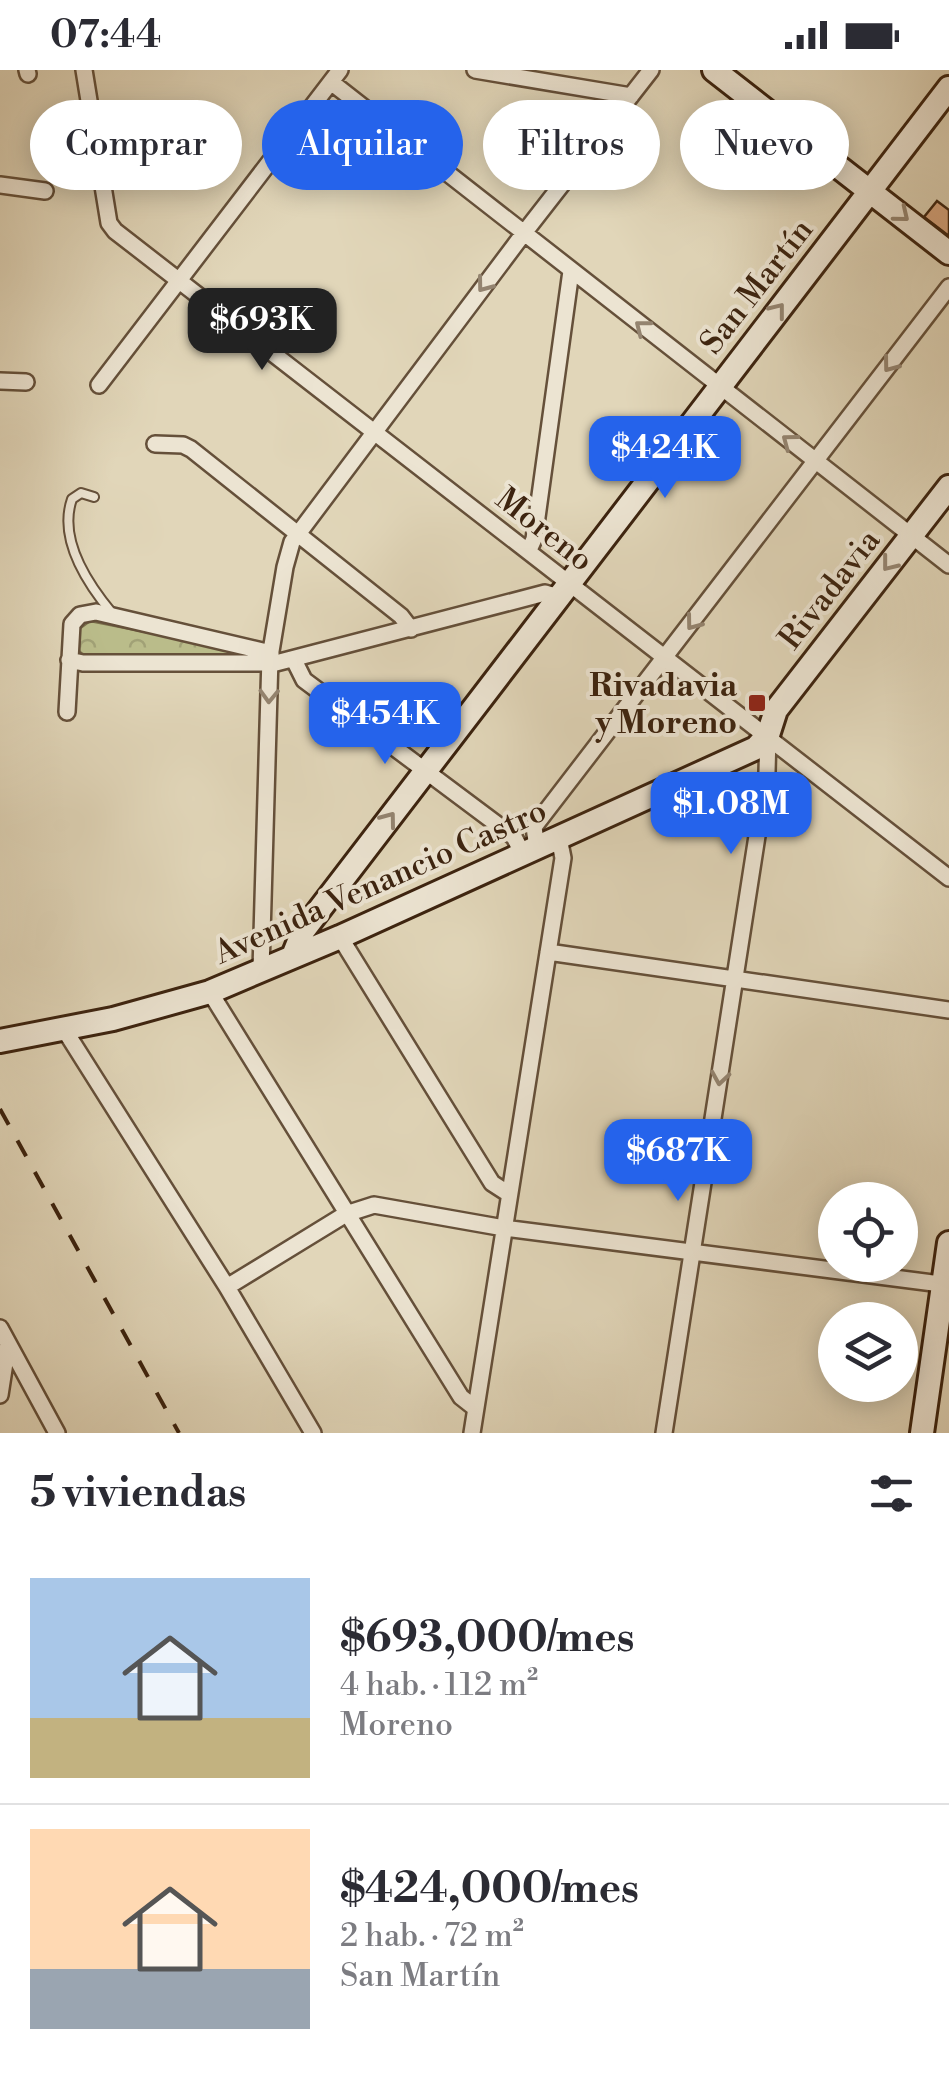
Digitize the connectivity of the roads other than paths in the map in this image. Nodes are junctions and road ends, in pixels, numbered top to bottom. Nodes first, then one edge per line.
1 (84, 70) edge
2 (474, 70) edge
3 (596, 70) edge
4 (651, 70) edge
5 (714, 70) edge
6 (336, 76) edge
7 (949, 88) edge
8 (594, 89) junction
9 (631, 96) junction
10 (0, 185) edge
11 (870, 190) junction
12 (45, 191) dead end
13 (524, 233) junction
14 (949, 253) edge
15 (571, 271) junction
16 (178, 278) junction
17 (949, 287) edge
18 (0, 381) edge
19 (26, 382) dead end
20 (98, 385) dead end
21 (719, 388) junction
22 (374, 433) junction
23 (155, 444) dead end
24 (816, 462) junction
25 (949, 487) edge
26 (94, 497) dead end
27 (298, 533) junction
28 (912, 535) junction
29 (528, 550) junction
30 (949, 565) edge
31 (564, 590) junction
32 (115, 617) junction
33 (411, 629) junction
34 (270, 658) junction
35 (667, 658) junction
36 (69, 660) junction
37 (294, 660) junction
38 (67, 712) dead end
39 (768, 735) junction
40 (427, 769) junction
41 (559, 838) junction
42 (530, 851) junction
43 (949, 878) edge
44 (340, 937) junction
45 (548, 952) junction
46 (293, 956) junction
47 (261, 970) junction
48 (736, 982) junction
49 (210, 992) junction
50 (949, 1010) edge
51 (64, 1029) junction
52 (0, 1041) edge
53 (509, 1194) junction
54 (346, 1214) junction
55 (504, 1228) junction
56 (949, 1242) edge
57 (693, 1254) junction
58 (946, 1284) edge
59 (226, 1286) junction
60 (949, 1328) edge
61 (4, 1336) edge
62 (0, 1395) edge
63 (475, 1408) junction
64 (57, 1433) edge
65 (314, 1433) edge
66 (472, 1433) edge
67 (664, 1433) edge
68 (922, 1433) edge
69 (935, 1433) edge

1 - 16 street, Moreno
2 - 8 street
3 - 8 street
4 - 9 street
5 - 11 street
6 - 13 street
6 - 16 street
7 - 11 street, San Martín
8 - 9 street
9 - 13 street
10 - 12 street
11 -> 14 street
21 -> 11 street, San Martín
13 - 15 street
13 -> 22 street
21 -> 15 street
15 - 29 street
16 - 20 street
16 - 22 street, Moreno
17 -> 24 street
18 - 19 street
24 -> 21 street
21 - 31 street, San Martín
22 - 27 street
22 - 29 street, Moreno
23 - 27 street
24 - 28 street
24 -> 35 street
25 - 28 street, Rivadavia
26 - 32 lane
27 - 33 street
27 - 34 street
28 - 30 street
28 -> 39 street, Rivadavia
29 - 31 street, Moreno
31 - 33 street
31 - 35 street, Moreno
31 - 40 street, San Martín
32 - 34 street
32 - 36 street
33 - 37 street
34 - 36 street
34 - 37 street
34 -> 47 street
35 - 39 street, Moreno
35 - 42 street
36 - 38 street
37 - 40 street
39 - 41 street, Avenida Venancio Castro
39 - 43 street, Moreno
39 - 48 street
40 - 42 street
46 -> 40 street, San Martín
41 - 42 street, Avenida Venancio Castro
41 - 45 street
42 - 44 street, Avenida Venancio Castro
44 - 46 street, Avenida Venancio Castro
44 - 53 street
45 - 48 street
45 - 53 street
46 - 47 street, Avenida Venancio Castro
47 - 49 street, Avenida Venancio Castro
48 - 50 street
48 -> 57 street
49 - 51 street, Avenida Venancio Castro
49 - 54 street
51 - 52 street, Avenida Venancio Castro
51 - 59 street
53 - 55 street
54 - 55 street
54 - 59 street
54 - 63 street
55 - 57 street
55 - 63 street
56 - 58 street
57 - 58 street
57 - 67 street
58 - 68 street
59 - 65 street
60 - 69 street
61 - 62 street
61 - 64 street
63 - 66 street

